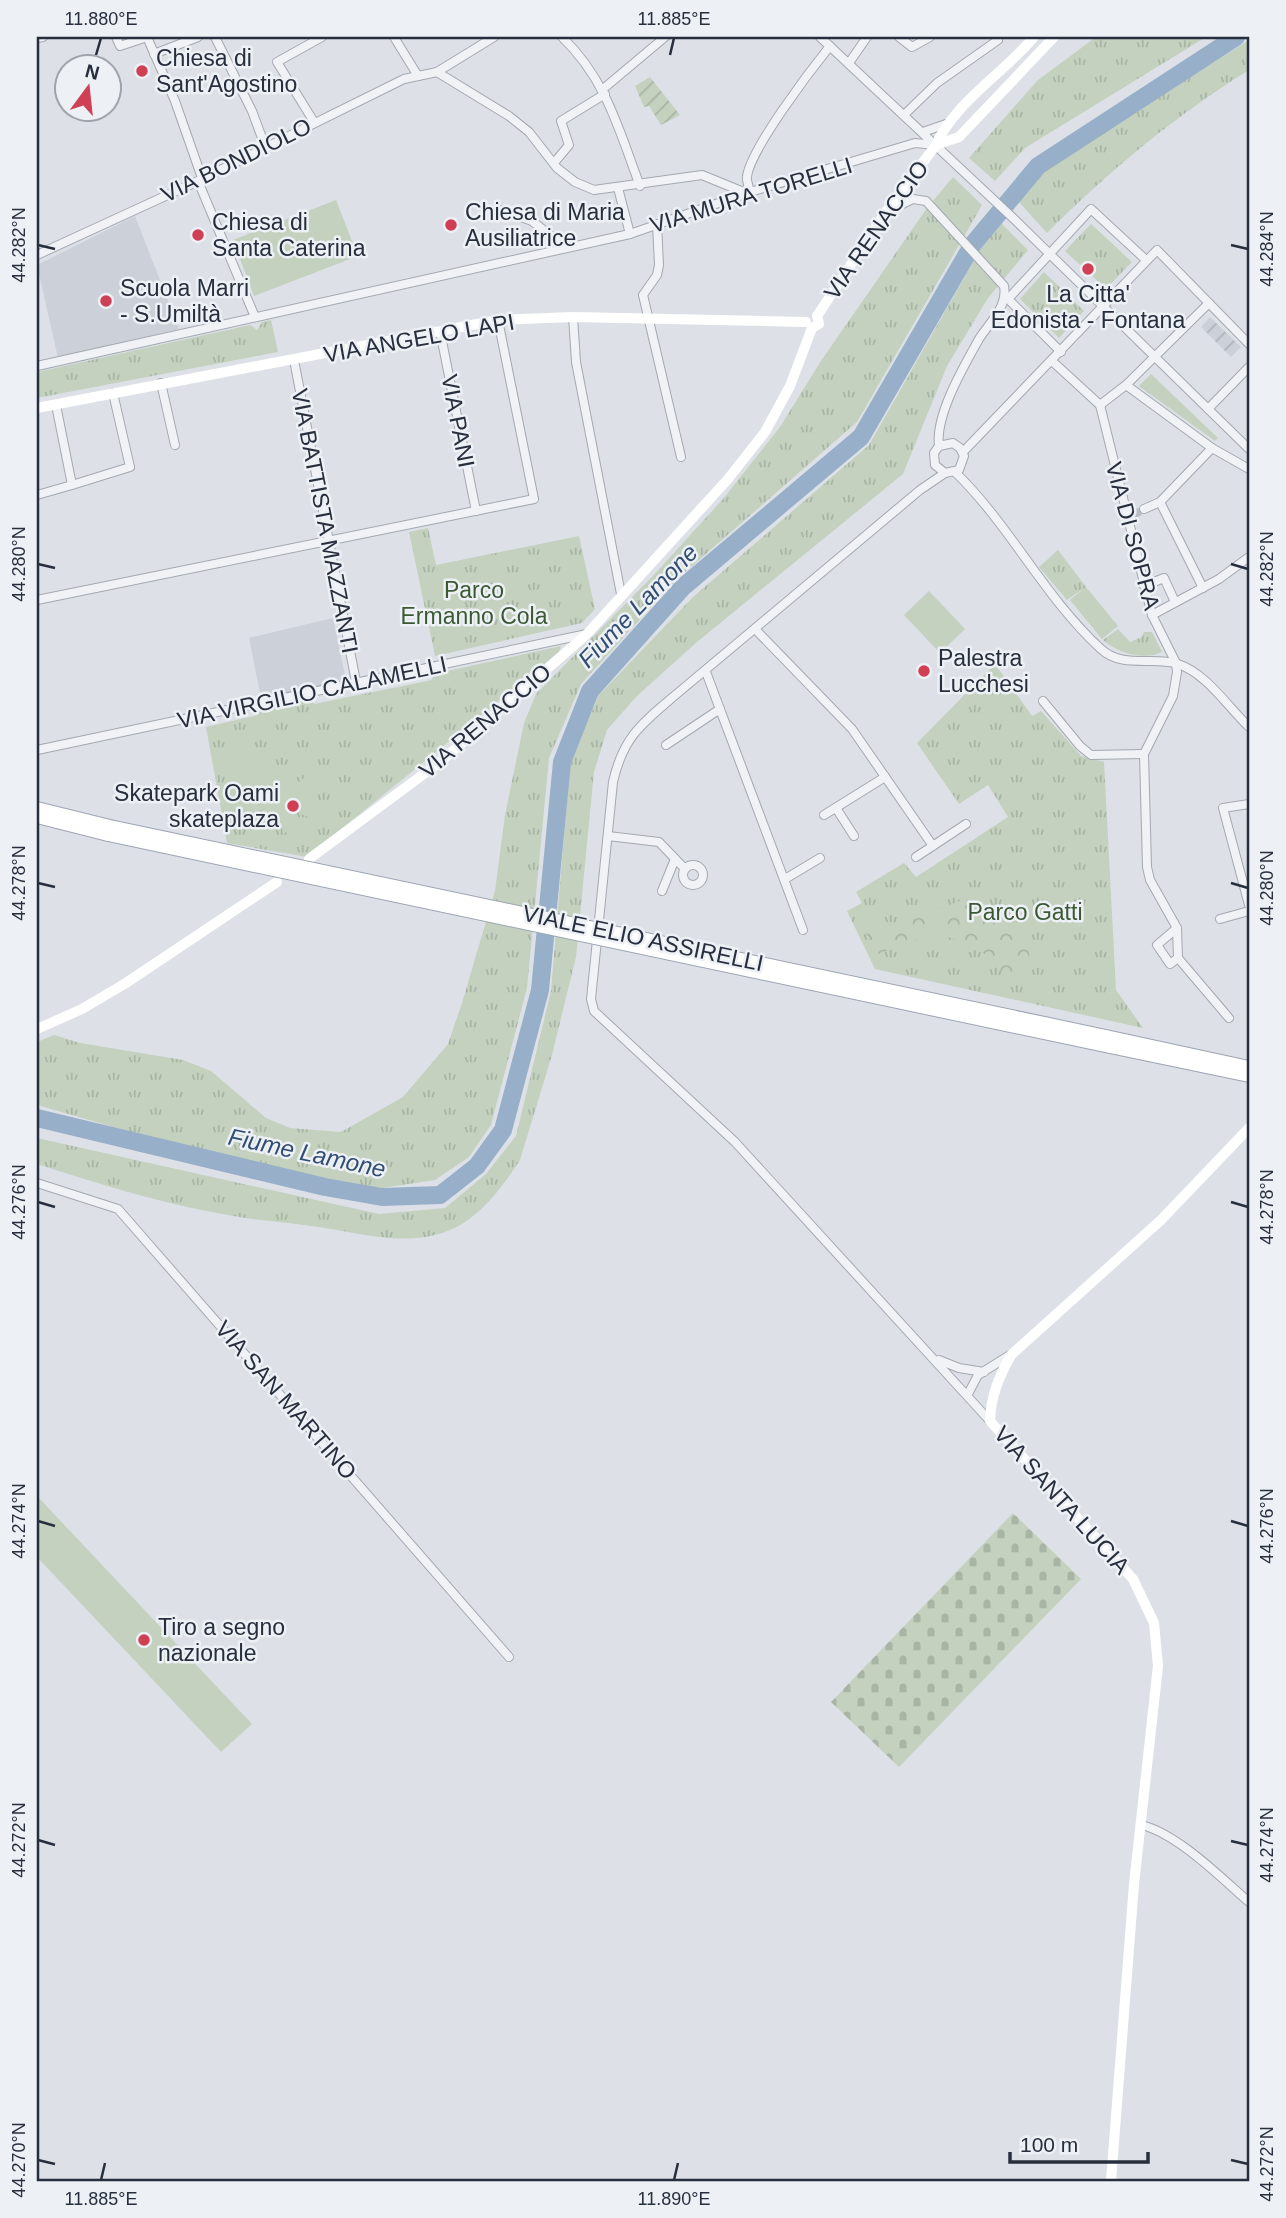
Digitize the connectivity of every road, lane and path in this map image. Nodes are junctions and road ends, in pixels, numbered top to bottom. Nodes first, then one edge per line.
1 (43, 37) edge
2 (116, 37) edge
3 (147, 37) edge
4 (198, 37) edge
5 (215, 37) edge
6 (322, 37) edge
7 (394, 37) edge
8 (494, 37) edge
9 (562, 37) edge
10 (665, 37) edge
11 (820, 37) edge
12 (867, 37) edge
13 (900, 37) edge
14 (930, 37) edge
15 (1034, 37) edge
16 (1054, 37) edge
17 (37, 38) edge
18 (998, 38) edge
19 (830, 46) junction
20 (153, 54) junction
21 (849, 63) junction
22 (437, 72) junction
23 (418, 76) junction
24 (604, 91) junction
25 (905, 114) junction
26 (314, 122) junction
27 (946, 124) junction
28 (923, 132) junction
29 (959, 137) junction
30 (936, 145) junction
31 (264, 146) junction
32 (554, 163) junction
33 (200, 179) junction
34 (640, 186) junction
35 (618, 188) junction
36 (748, 192) junction
37 (502, 210) dead end
38 (886, 212) junction
39 (657, 224) junction
40 (630, 234) junction
41 (566, 248) junction
42 (1050, 254) junction
43 (37, 255) edge
44 (1146, 260) junction
45 (1209, 303) junction
46 (1104, 305) junction
47 (255, 317) junction
48 (573, 317) junction
49 (646, 319) junction
50 (498, 320) junction
51 (809, 325) junction
52 (440, 331) junction
53 (1249, 344) edge
54 (1061, 352) junction
55 (1155, 356) junction
56 (294, 360) junction
57 (1052, 361) junction
58 (37, 366) edge
59 (1249, 367) edge
60 (161, 383) junction
61 (1126, 385) junction
62 (113, 393) junction
63 (56, 405) junction
64 (1100, 405) junction
65 (37, 408) edge
66 (1208, 409) junction
67 (175, 445) dead end
68 (939, 446) junction
69 (1212, 448) junction
70 (1249, 449) edge
71 (963, 452) junction
72 (681, 457) dead end
73 (935, 465) junction
74 (962, 466) junction
75 (1249, 469) edge
76 (950, 473) junction
77 (72, 485) junction
78 (920, 490) junction
79 (975, 492) junction
80 (37, 495) edge
81 (1160, 502) junction
82 (1144, 509) tunnel mouth
83 (476, 511) junction
84 (328, 541) junction
85 (1249, 557) edge
86 (1144, 586) junction
87 (1203, 588) junction
88 (621, 594) junction
89 (37, 600) edge
90 (1175, 603) junction
91 (1152, 615) junction
92 (756, 630) junction
93 (587, 634) junction
94 (1176, 663) junction
95 (706, 671) junction
96 (356, 682) junction
97 (1043, 701) dead end
98 (720, 709) junction
99 (1249, 727) edge
100 (666, 745) dead end
101 (37, 750) edge
102 (1144, 754) junction
103 (886, 777) junction
104 (1249, 804) edge
105 (37, 808) edge
106 (836, 808) junction
107 (824, 816) dead end
108 (37, 817) edge
109 (966, 824) dead end
110 (109, 831) junction
111 (608, 836) junction
112 (854, 836) dead end
113 (933, 846) junction
114 (916, 857) dead end
115 (820, 858) dead end
116 (309, 859) dead end
117 (675, 859) junction
118 (685, 869) dead end
119 (785, 879) junction
120 (277, 882) dead end
121 (662, 891) dead end
122 (1249, 905) edge
123 (1249, 911) edge
124 (1220, 919) dead end
125 (1177, 928) junction
126 (803, 930) dead end
127 (1178, 958) junction
128 (1229, 1018) dead end
129 (37, 1029) edge
130 (1249, 1074) edge
131 (1249, 1128) edge
132 (37, 1182) edge
133 (1011, 1355) junction
134 (936, 1359) junction
135 (985, 1372) junction
136 (968, 1394) junction
137 (990, 1421) junction
138 (509, 1657) dead end
139 (1142, 1825) junction
140 (1249, 1902) edge
141 (1111, 2181) edge

1 - 17 street
2 - 3 street
3 - 20 street
4 - 20 street
5 - 31 street
6 - 26 street
7 - 23 street
8 - 22 street, VIA BONDIOLO
9 - 24 street
10 - 24 street
11 - 19 street
12 - 21 street
13 - 14 street
15 - 27 street
16 - 29 street
18 - 25 street
19 - 21 street
19 - 36 street
20 - 33 street
21 - 25 street
22 - 23 street, VIA BONDIOLO
22 - 32 street
23 - 26 street, VIA BONDIOLO
24 - 32 street
24 - 34 street
25 - 28 street
26 - 31 street, VIA BONDIOLO
27 - 28 street
27 - 29 street
27 - 30 street, VIA RENACCIO
28 - 30 street
29 - 30 street
30 - 36 street, VIA MURA TORELLI
30 - 38 street, VIA RENACCIO
30 - 42 street
31 - 33 street, VIA BONDIOLO
32 - 35 street
33 - 43 street, VIA BONDIOLO
33 - 47 street
34 - 35 street
34 - 36 street
35 - 40 street
36 - 39 street, VIA MURA TORELLI
37 - 41 street
38 - 51 street, VIA RENACCIO
38 - 68 street
39 - 40 street, VIA MURA TORELLI
39 - 49 street
40 - 41 street, VIA MURA TORELLI
41 - 47 street, VIA MURA TORELLI
42 - 44 street
42 - 46 street
42 - 54 street
44 - 45 street
44 - 46 street
45 - 53 street
45 - 55 street
46 - 54 street
46 - 55 street
47 - 58 street, VIA MURA TORELLI
48 - 49 street, VIA ANGELO LAPI
48 - 50 street, VIA ANGELO LAPI
48 - 88 street
49 - 51 street, VIA ANGELO LAPI
49 - 72 street
50 - 52 street, VIA ANGELO LAPI
50 - 83 street
51 - 88 street, VIA RENACCIO
52 - 56 street, VIA ANGELO LAPI
52 - 83 street, VIA PANI
54 - 57 street
55 - 61 street
55 - 66 street
56 - 60 street, VIA ANGELO LAPI
56 - 84 street, VIA BATTISTA MAZZANTI
57 - 64 street
57 - 71 street
59 - 66 street
60 - 62 street, VIA ANGELO LAPI
60 - 67 street
61 - 64 street
61 - 69 street
62 - 63 street, VIA ANGELO LAPI
62 - 77 street
63 - 65 street, VIA ANGELO LAPI
63 - 77 street
64 - 86 street, VIA DI SOPRA
66 - 70 street
68 - 71 street
68 - 73 street
69 - 75 street
69 - 81 street
71 - 74 street
73 - 76 street
73 - 78 street
74 - 76 street
74 - 79 street
76 - 78 street
76 - 79 street
77 - 80 street
78 - 92 street
79 - 94 street
81 - 82 street
81 - 87 street
83 - 84 street
84 - 89 street
84 - 96 street, VIA BATTISTA MAZZANTI
85 - 87 street
86 - 90 street
86 - 91 street, VIA DI SOPRA
87 - 90 street
88 - 93 street, VIA RENACCIO
90 - 91 street
91 - 94 street, VIA DI SOPRA
92 - 95 street
92 - 103 street
93 - 96 street, VIA VIRGILIO CALAMELLI
93 - 116 street, VIA RENACCIO
94 - 99 street
94 - 102 street
95 - 98 street
95 - 111 street
96 - 101 street, VIA VIRGILIO CALAMELLI
97 - 102 street
98 - 100 street
98 - 119 street
102 - 125 street
103 - 106 street
103 - 113 street
104 - 122 street
105 - 110 main road, VIALE ELIO ASSIRELLI
106 - 107 street
106 - 112 street
108 - 110 main road, VIALE ELIO ASSIRELLI
109 - 113 street
110 - 130 main road, VIALE ELIO ASSIRELLI, bridge
111 - 117 street
111 - 134 street
113 - 114 street
115 - 119 street
117 - 118 street
117 - 121 street
119 - 126 street
120 - 129 street
123 - 124 street
125 - 127 street
125 - 127 street
127 - 128 street
131 - 133 street, VIA SANTA LUCIA
132 - 138 street, VIA SAN MARTINO
133 - 135 street
133 - 137 street, VIA SANTA LUCIA
134 - 135 street
134 - 136 street
135 - 136 street
136 - 137 street
137 - 139 street, VIA SANTA LUCIA
139 - 140 street
139 - 141 street, VIA SANTA LUCIA

